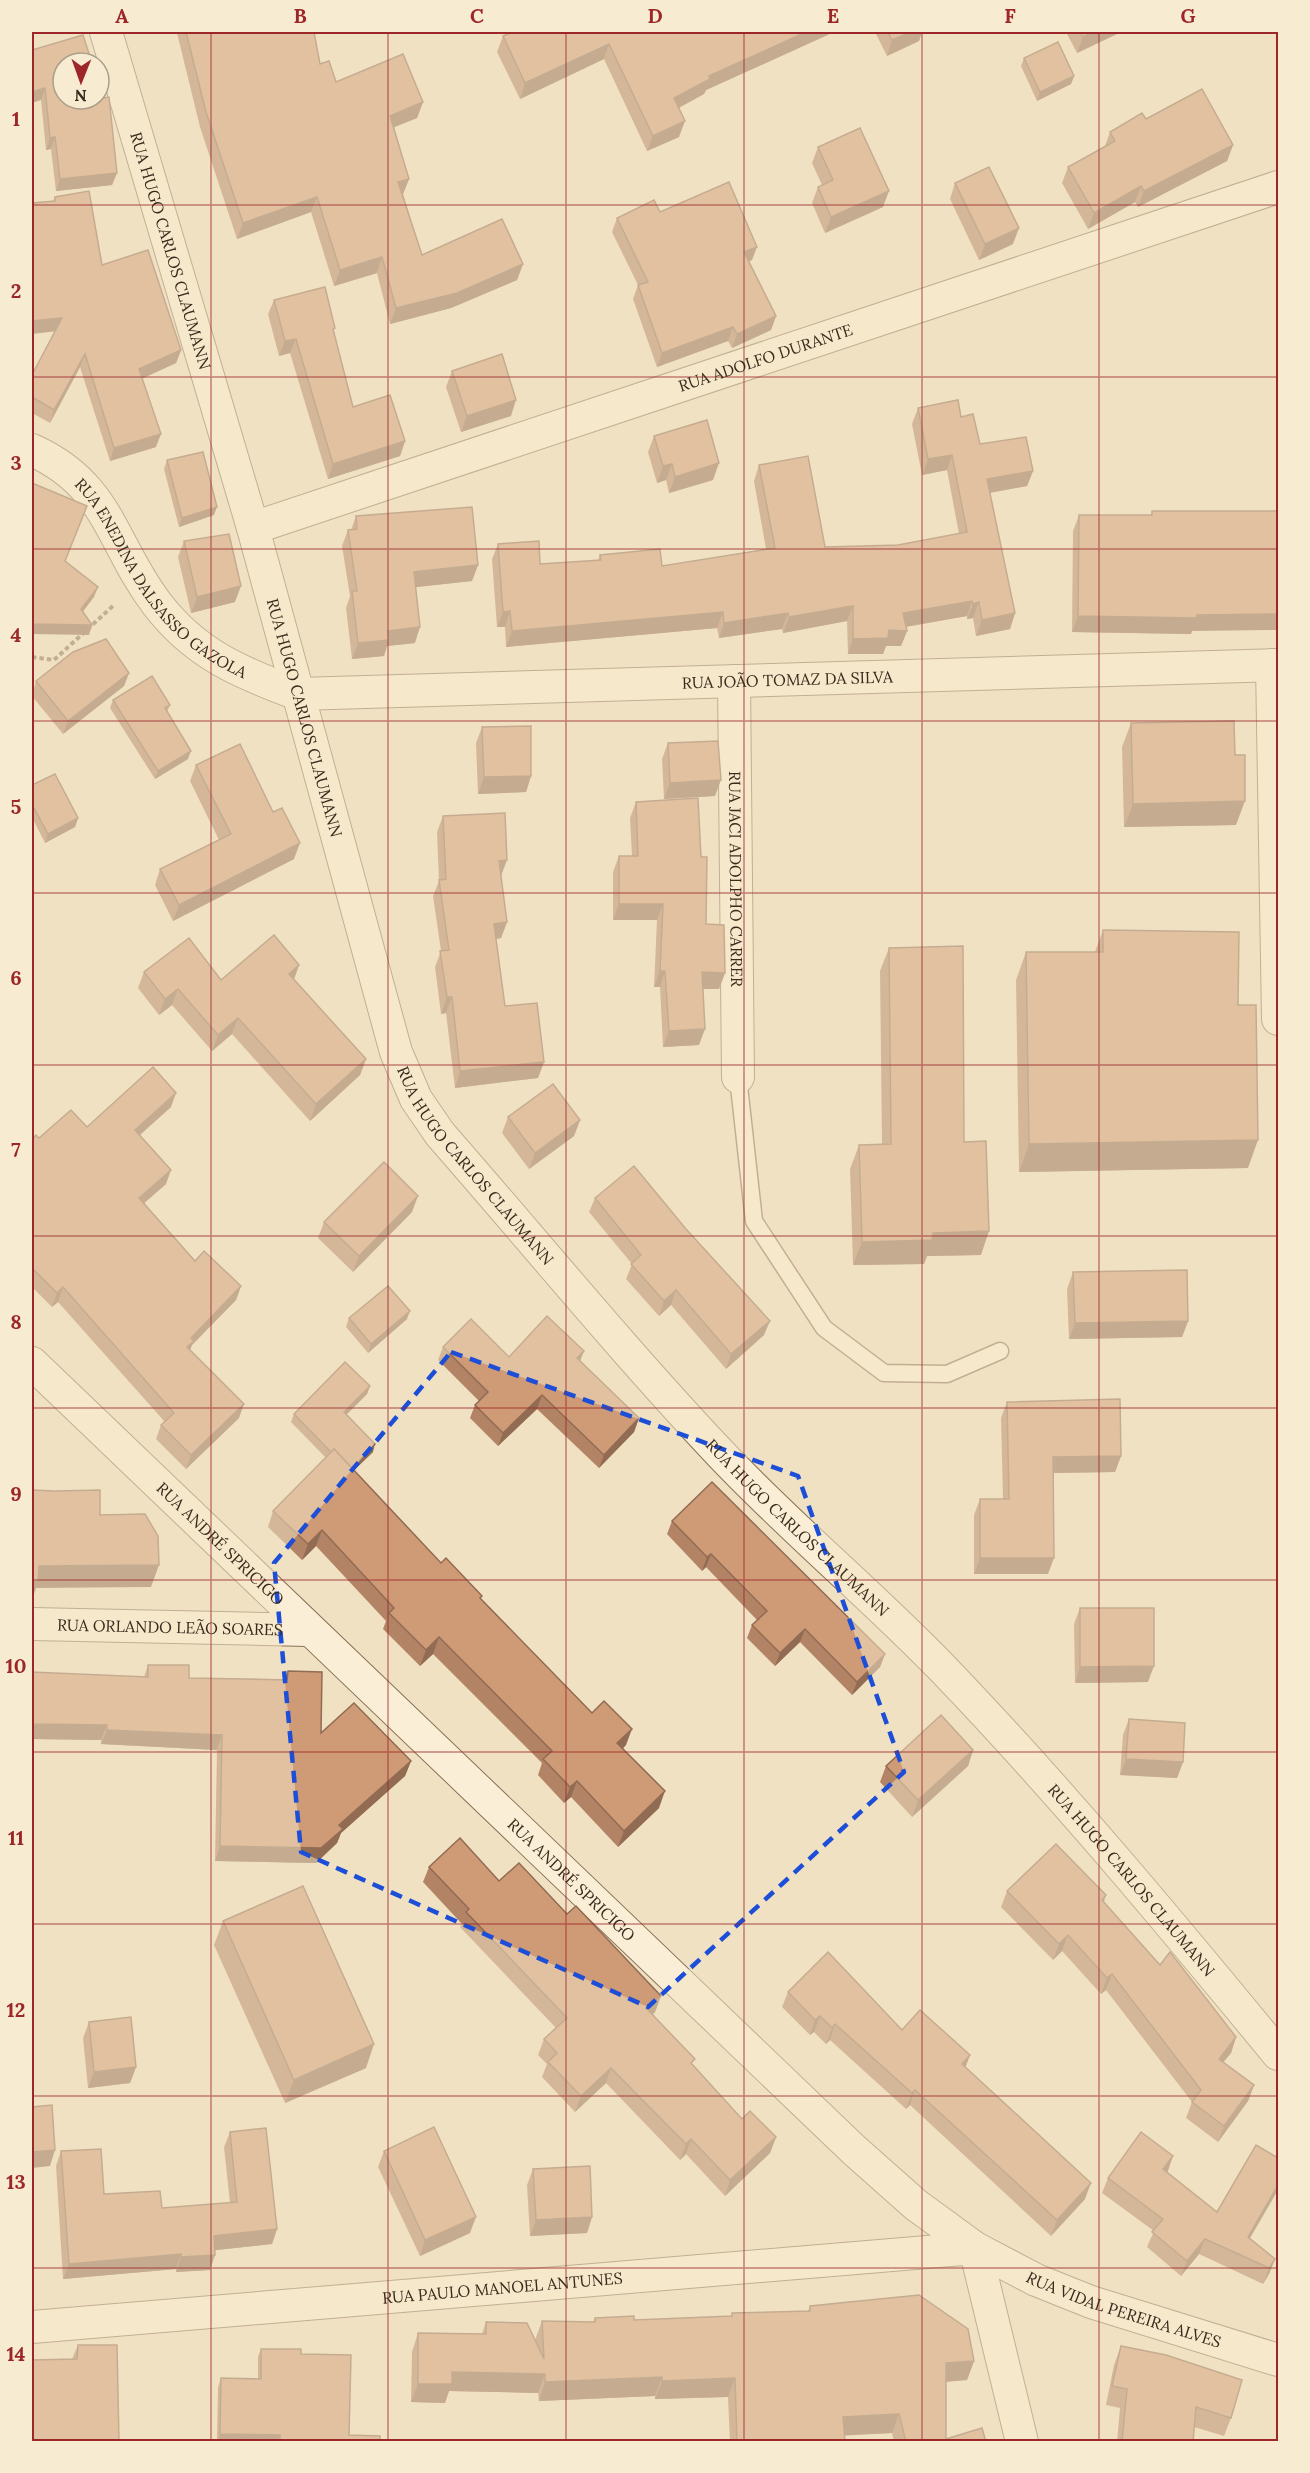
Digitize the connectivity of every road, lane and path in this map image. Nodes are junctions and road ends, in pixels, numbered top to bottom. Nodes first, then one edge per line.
1 (106, 32) edge
2 (1278, 187) edge
3 (32, 450) edge
4 (253, 528) junction
5 (141, 580) junction
6 (32, 657) edge
7 (1275, 665) edge
8 (734, 681) junction
9 (298, 694) junction
10 (1278, 1019) edge
11 (738, 1077) joint
12 (1000, 1351) dead end
13 (32, 1363) edge
14 (32, 1624) edge
15 (308, 1630) junction
16 (1278, 2054) edge
17 (975, 2248) junction
18 (32, 2327) edge
19 (1278, 2360) edge
20 (1022, 2442) edge

1 - 4 street, RUA HUGO CARLOS CLAUMANN
2 - 4 street, RUA ADOLFO DURANTE
3 - 5 street, RUA ENEDINA DALSASSO GAZOLA
4 - 9 street, RUA HUGO CARLOS CLAUMANN
5 - 6 path
5 - 9 street, RUA ENEDINA DALSASSO GAZOLA
7 - 8 street, RUA JOÃO TOMAZ DA SILVA
7 - 10 street
8 - 9 street, RUA JOÃO TOMAZ DA SILVA
8 - 11 street, RUA JACI ADOLPHO CARRER
9 - 16 street, RUA HUGO CARLOS CLAUMANN
11 - 12 lane
13 - 15 street, RUA ANDRÉ SPRICIGO
14 - 15 street, RUA ORLANDO LEÃO SOARES
15 - 17 street, RUA ANDRÉ SPRICIGO
17 - 18 street, RUA PAULO MANOEL ANTUNES
17 - 19 street, RUA VIDAL PEREIRA ALVES
17 - 20 street

